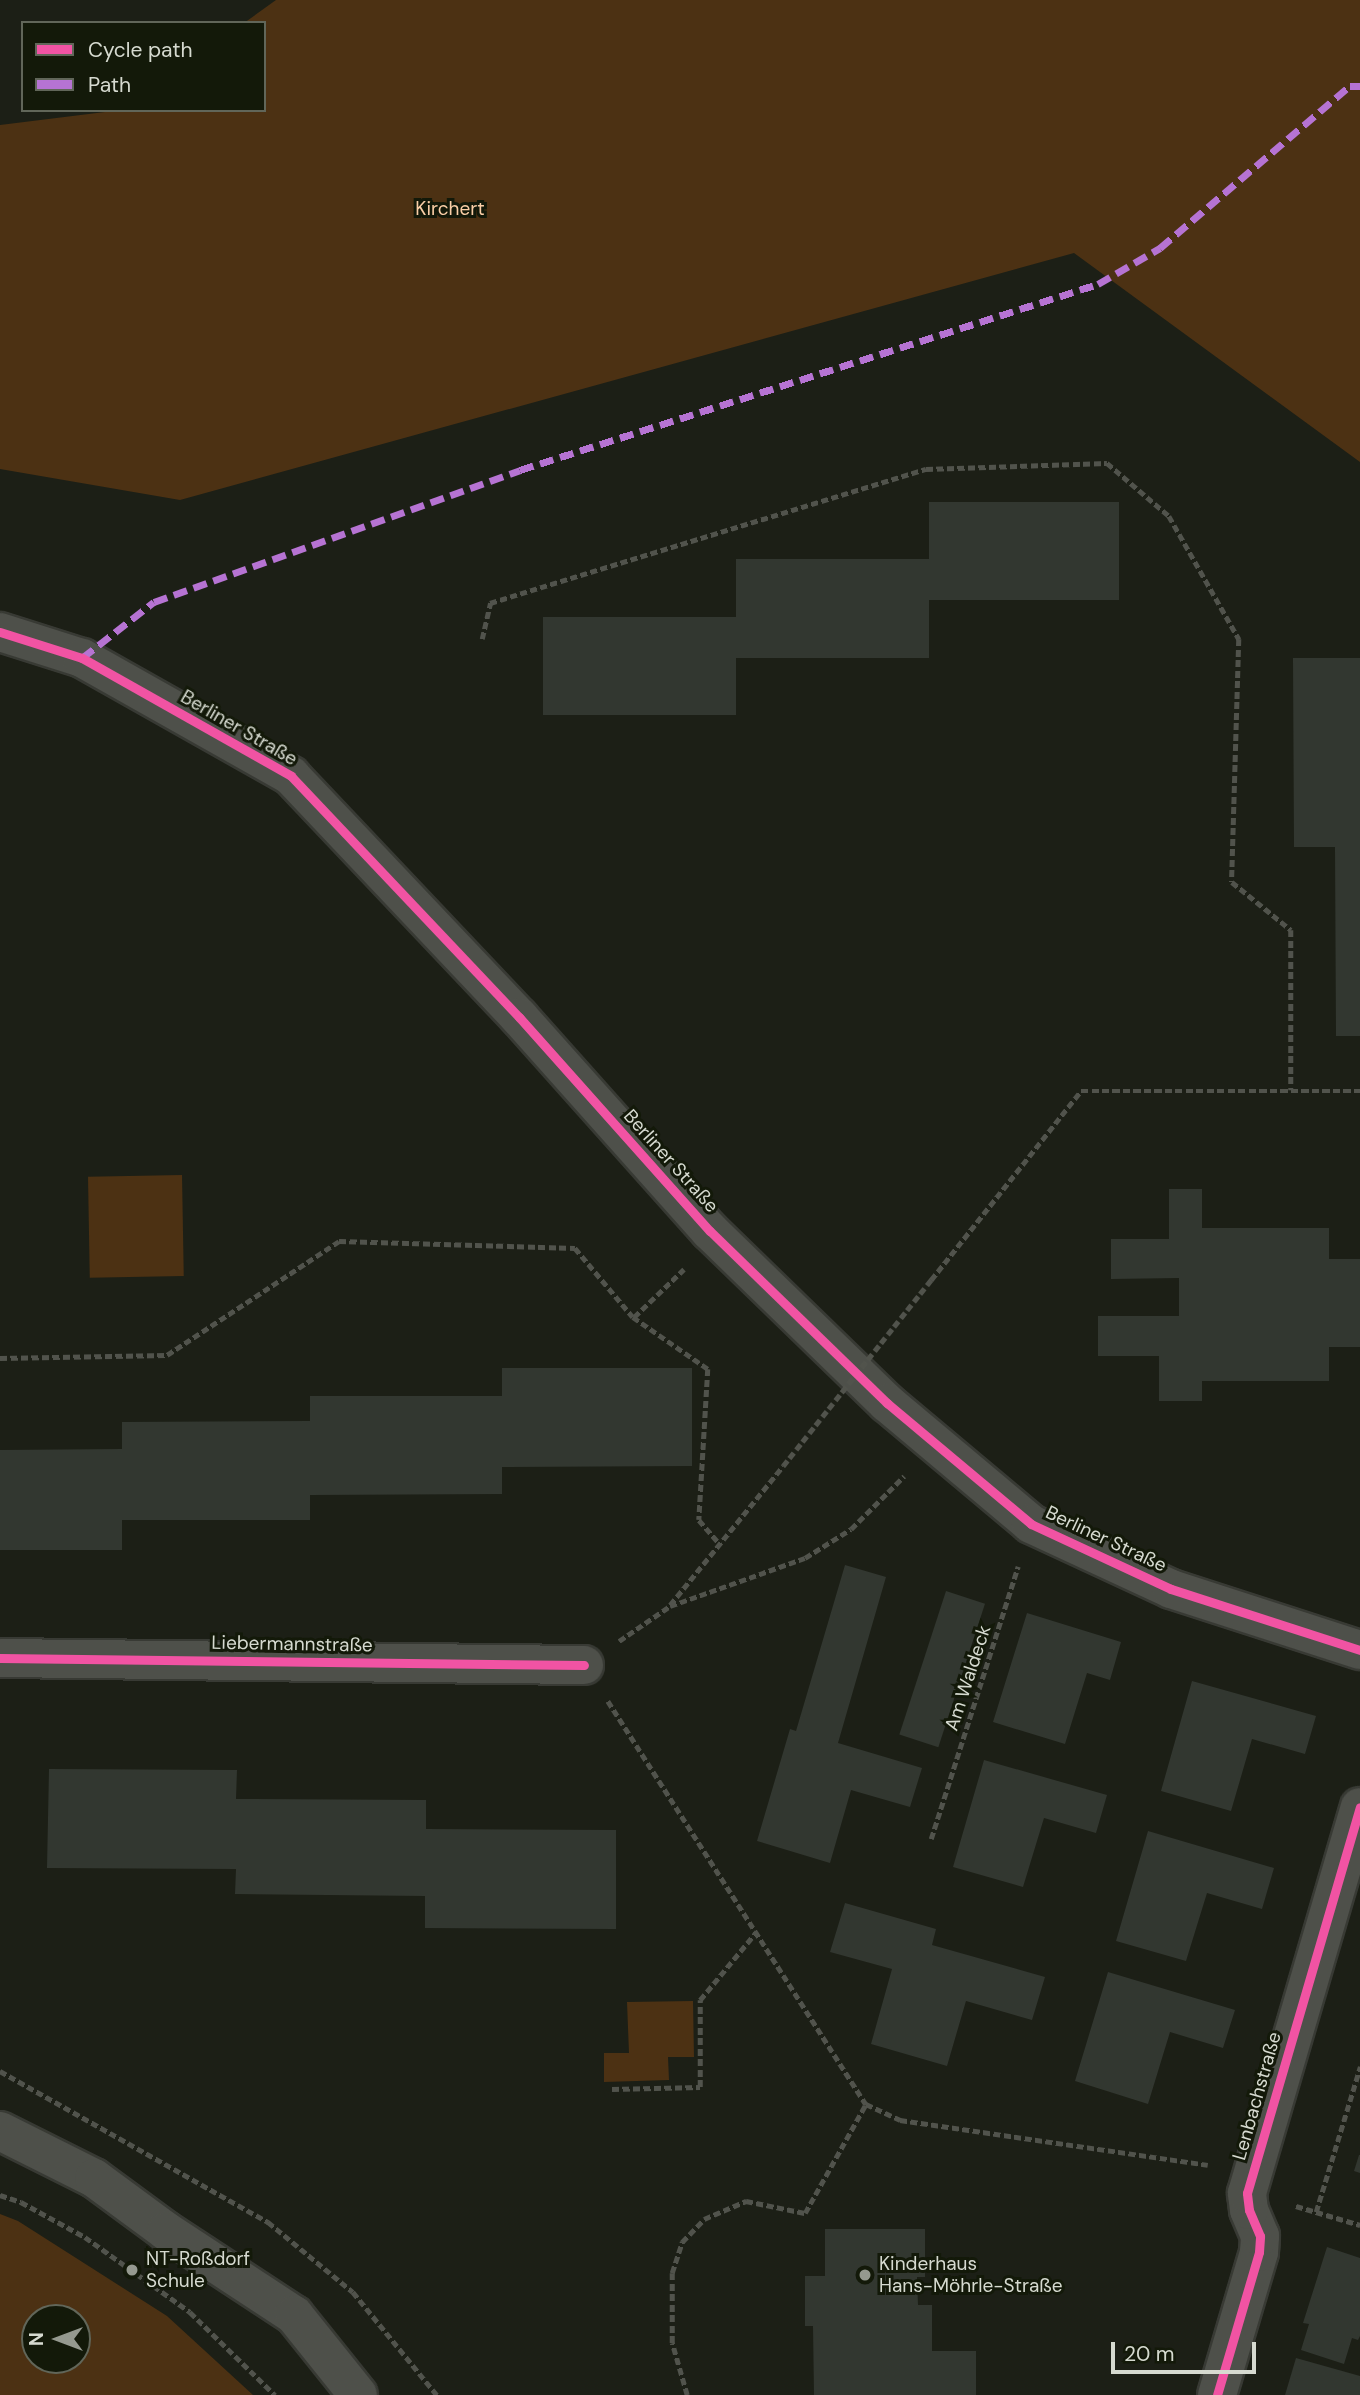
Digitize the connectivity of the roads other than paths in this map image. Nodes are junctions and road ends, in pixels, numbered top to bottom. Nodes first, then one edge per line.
1 (0, 632) edge
2 (1360, 1650) edge
3 (0, 1658) edge
4 (584, 1665) road end
5 (1360, 1807) edge
6 (0, 2131) edge
7 (358, 2395) edge
8 (1217, 2395) edge

1 - 2 street, Berliner Straße
3 - 4 street, Liebermannstraße
5 - 8 street, Lenbachstraße
6 - 7 street

